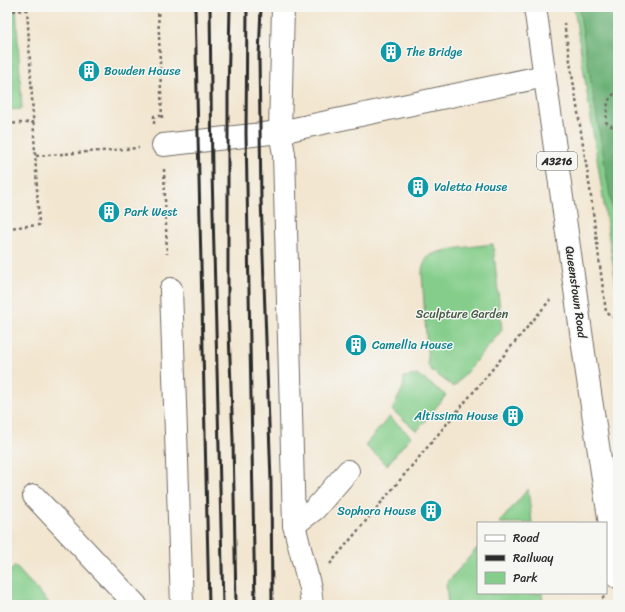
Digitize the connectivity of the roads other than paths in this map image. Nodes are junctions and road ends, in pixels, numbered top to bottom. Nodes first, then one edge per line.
1 (283, 7) edge
2 (535, 7) edge
3 (545, 76) junction
4 (280, 132) junction
5 (155, 141) road end
6 (171, 290) dead end
7 (348, 471) dead end
8 (34, 496) dead end
9 (294, 526) junction
10 (618, 578) edge
11 (136, 605) edge
12 (182, 605) edge
13 (312, 605) edge

1 - 4 main road
2 - 3 main road, Queenstown Road / A3216
3 - 4 main road
3 - 10 main road, Queenstown Road / A3216
4 - 5 main road
4 - 9 main road
6 - 12 main road
7 - 9 main road
8 - 11 main road
9 - 13 main road

